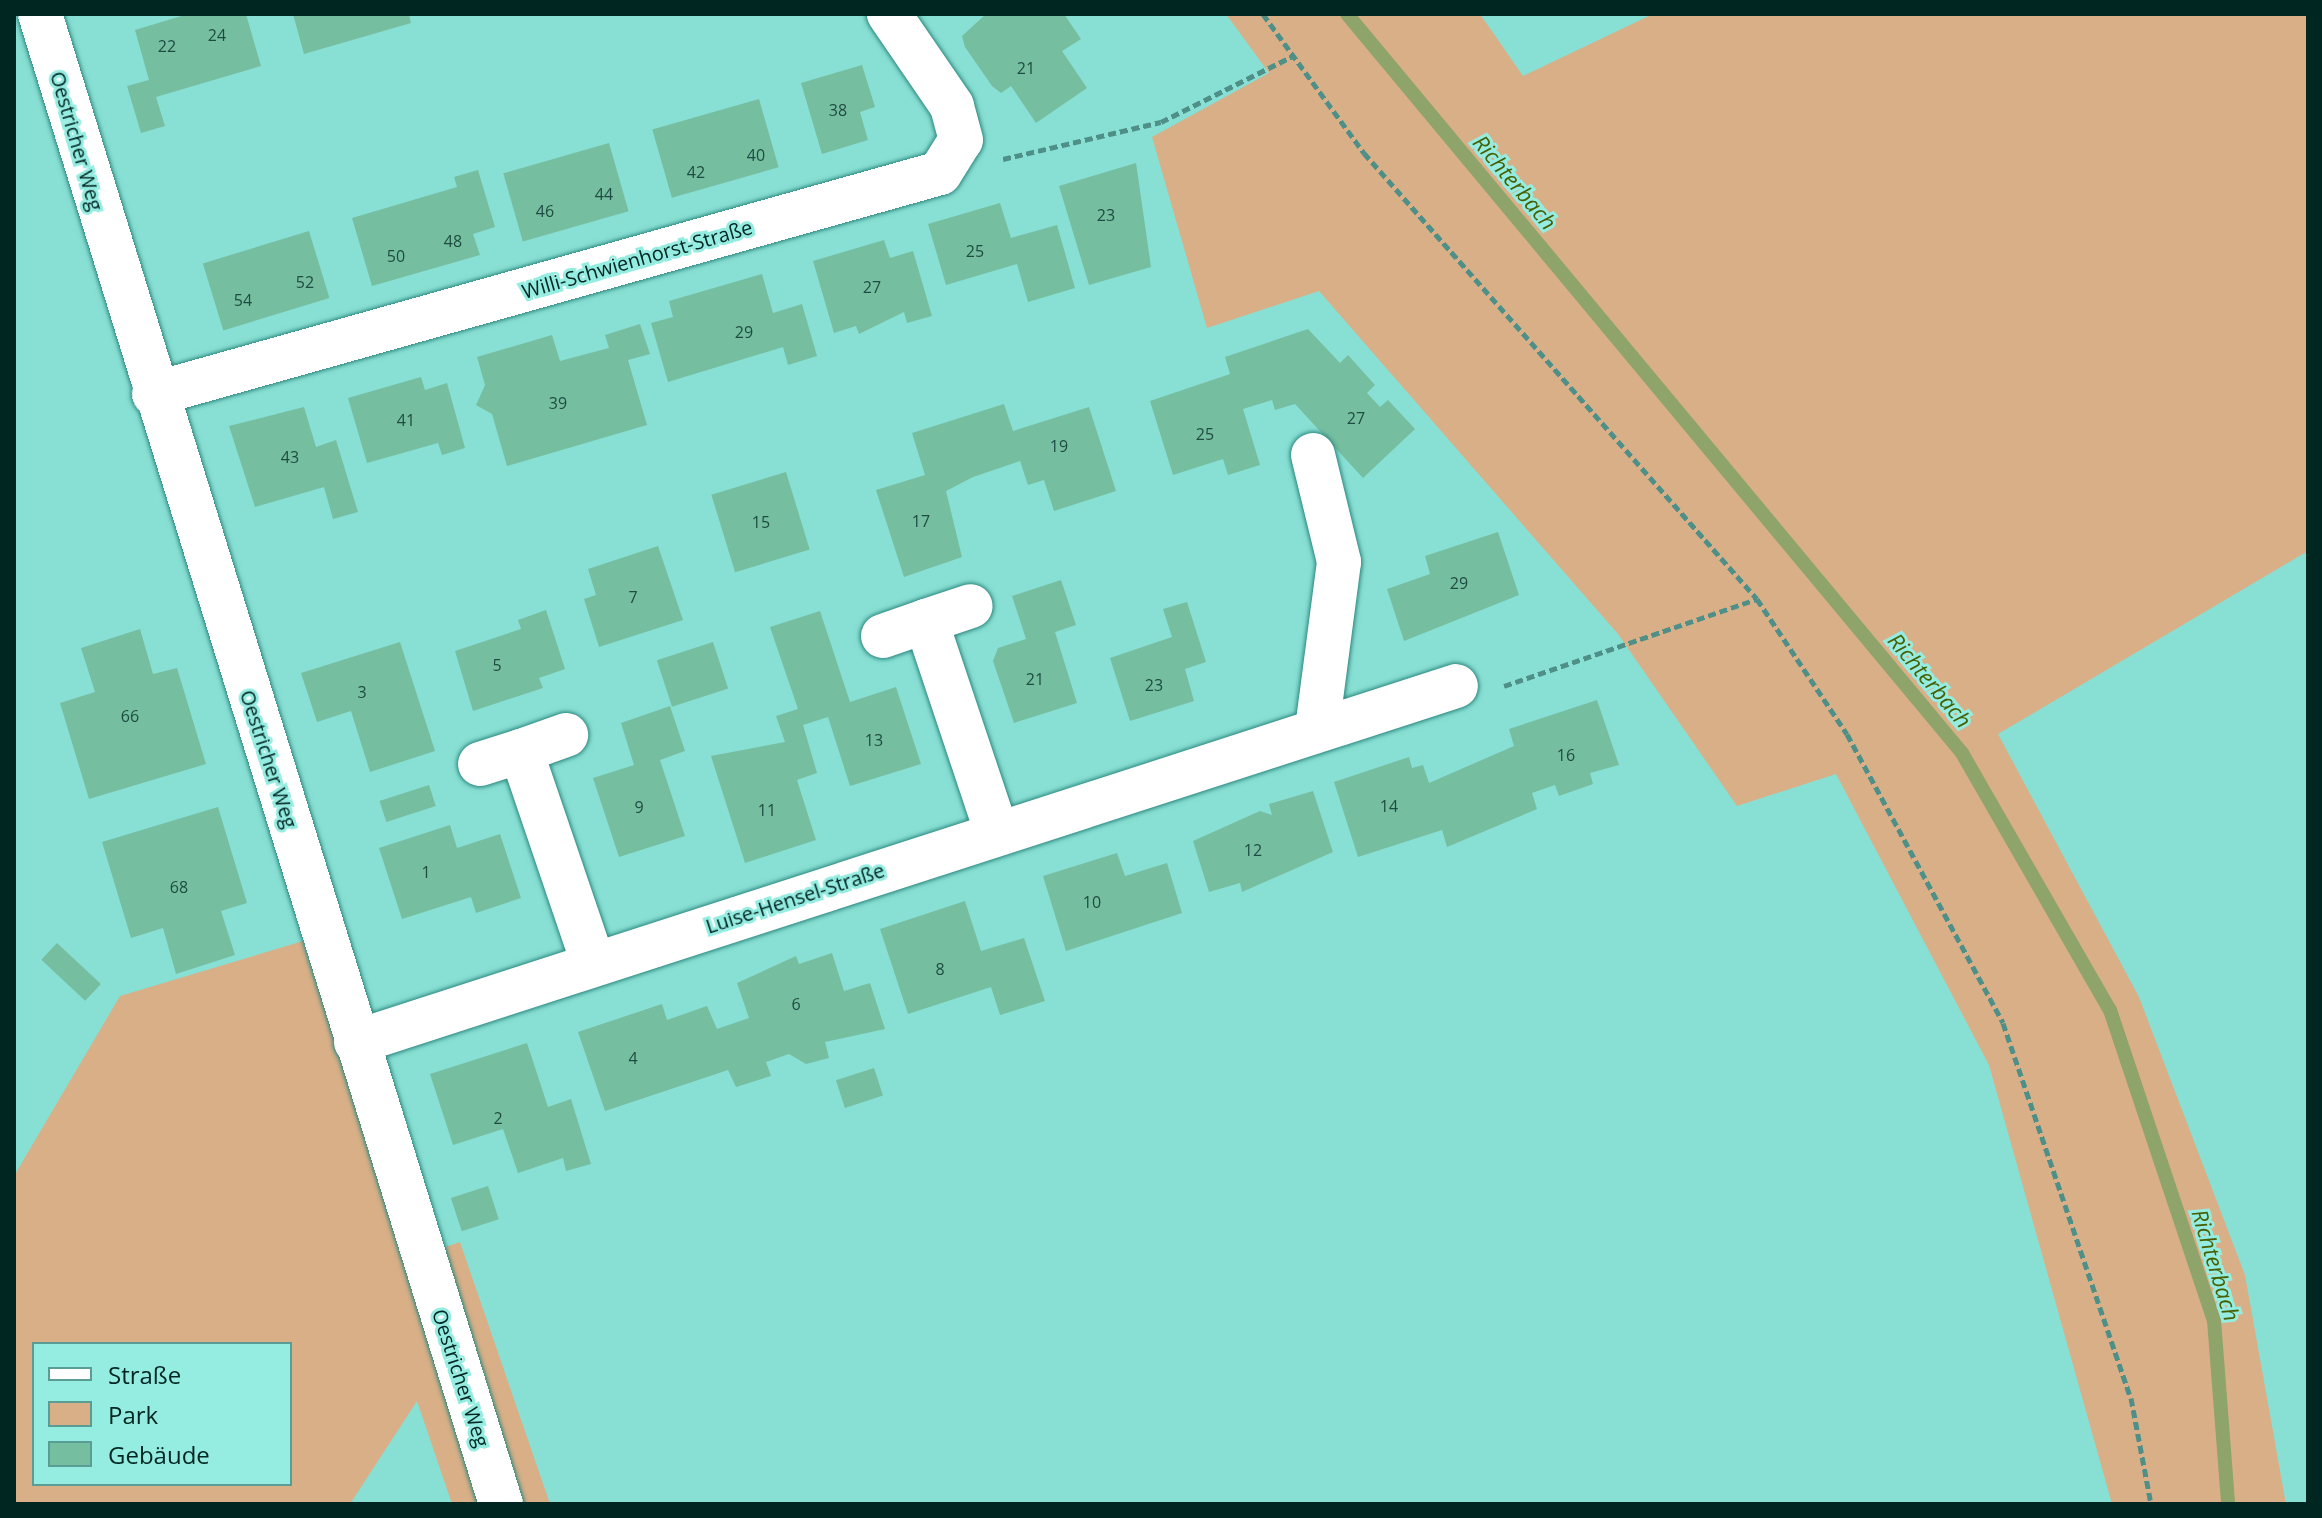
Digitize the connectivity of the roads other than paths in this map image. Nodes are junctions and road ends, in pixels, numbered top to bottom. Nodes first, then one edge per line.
1 (40, 14) edge
2 (889, 14) edge
3 (154, 394) junction
4 (1313, 455) dead end
5 (971, 606) dead end
6 (926, 621) junction
7 (883, 636) dead end
8 (1456, 686) road end
9 (1317, 728) junction
10 (566, 735) dead end
11 (521, 751) junction
12 (480, 764) dead end
13 (997, 833) junction
14 (593, 963) junction
15 (356, 1042) junction
16 (501, 1504) edge

1 - 3 street, Oestricher Weg
2 - 3 street, Willi-Schwienhorst-Straße
3 - 15 street, Oestricher Weg
4 - 9 street
5 - 6 street
6 - 7 street
6 - 13 street
8 - 9 street, Luise-Hensel-Straße
9 - 13 street, Luise-Hensel-Straße
10 - 11 street
11 - 12 street
11 - 14 street
13 - 14 street, Luise-Hensel-Straße
14 - 15 street, Luise-Hensel-Straße
15 - 16 street, Oestricher Weg

